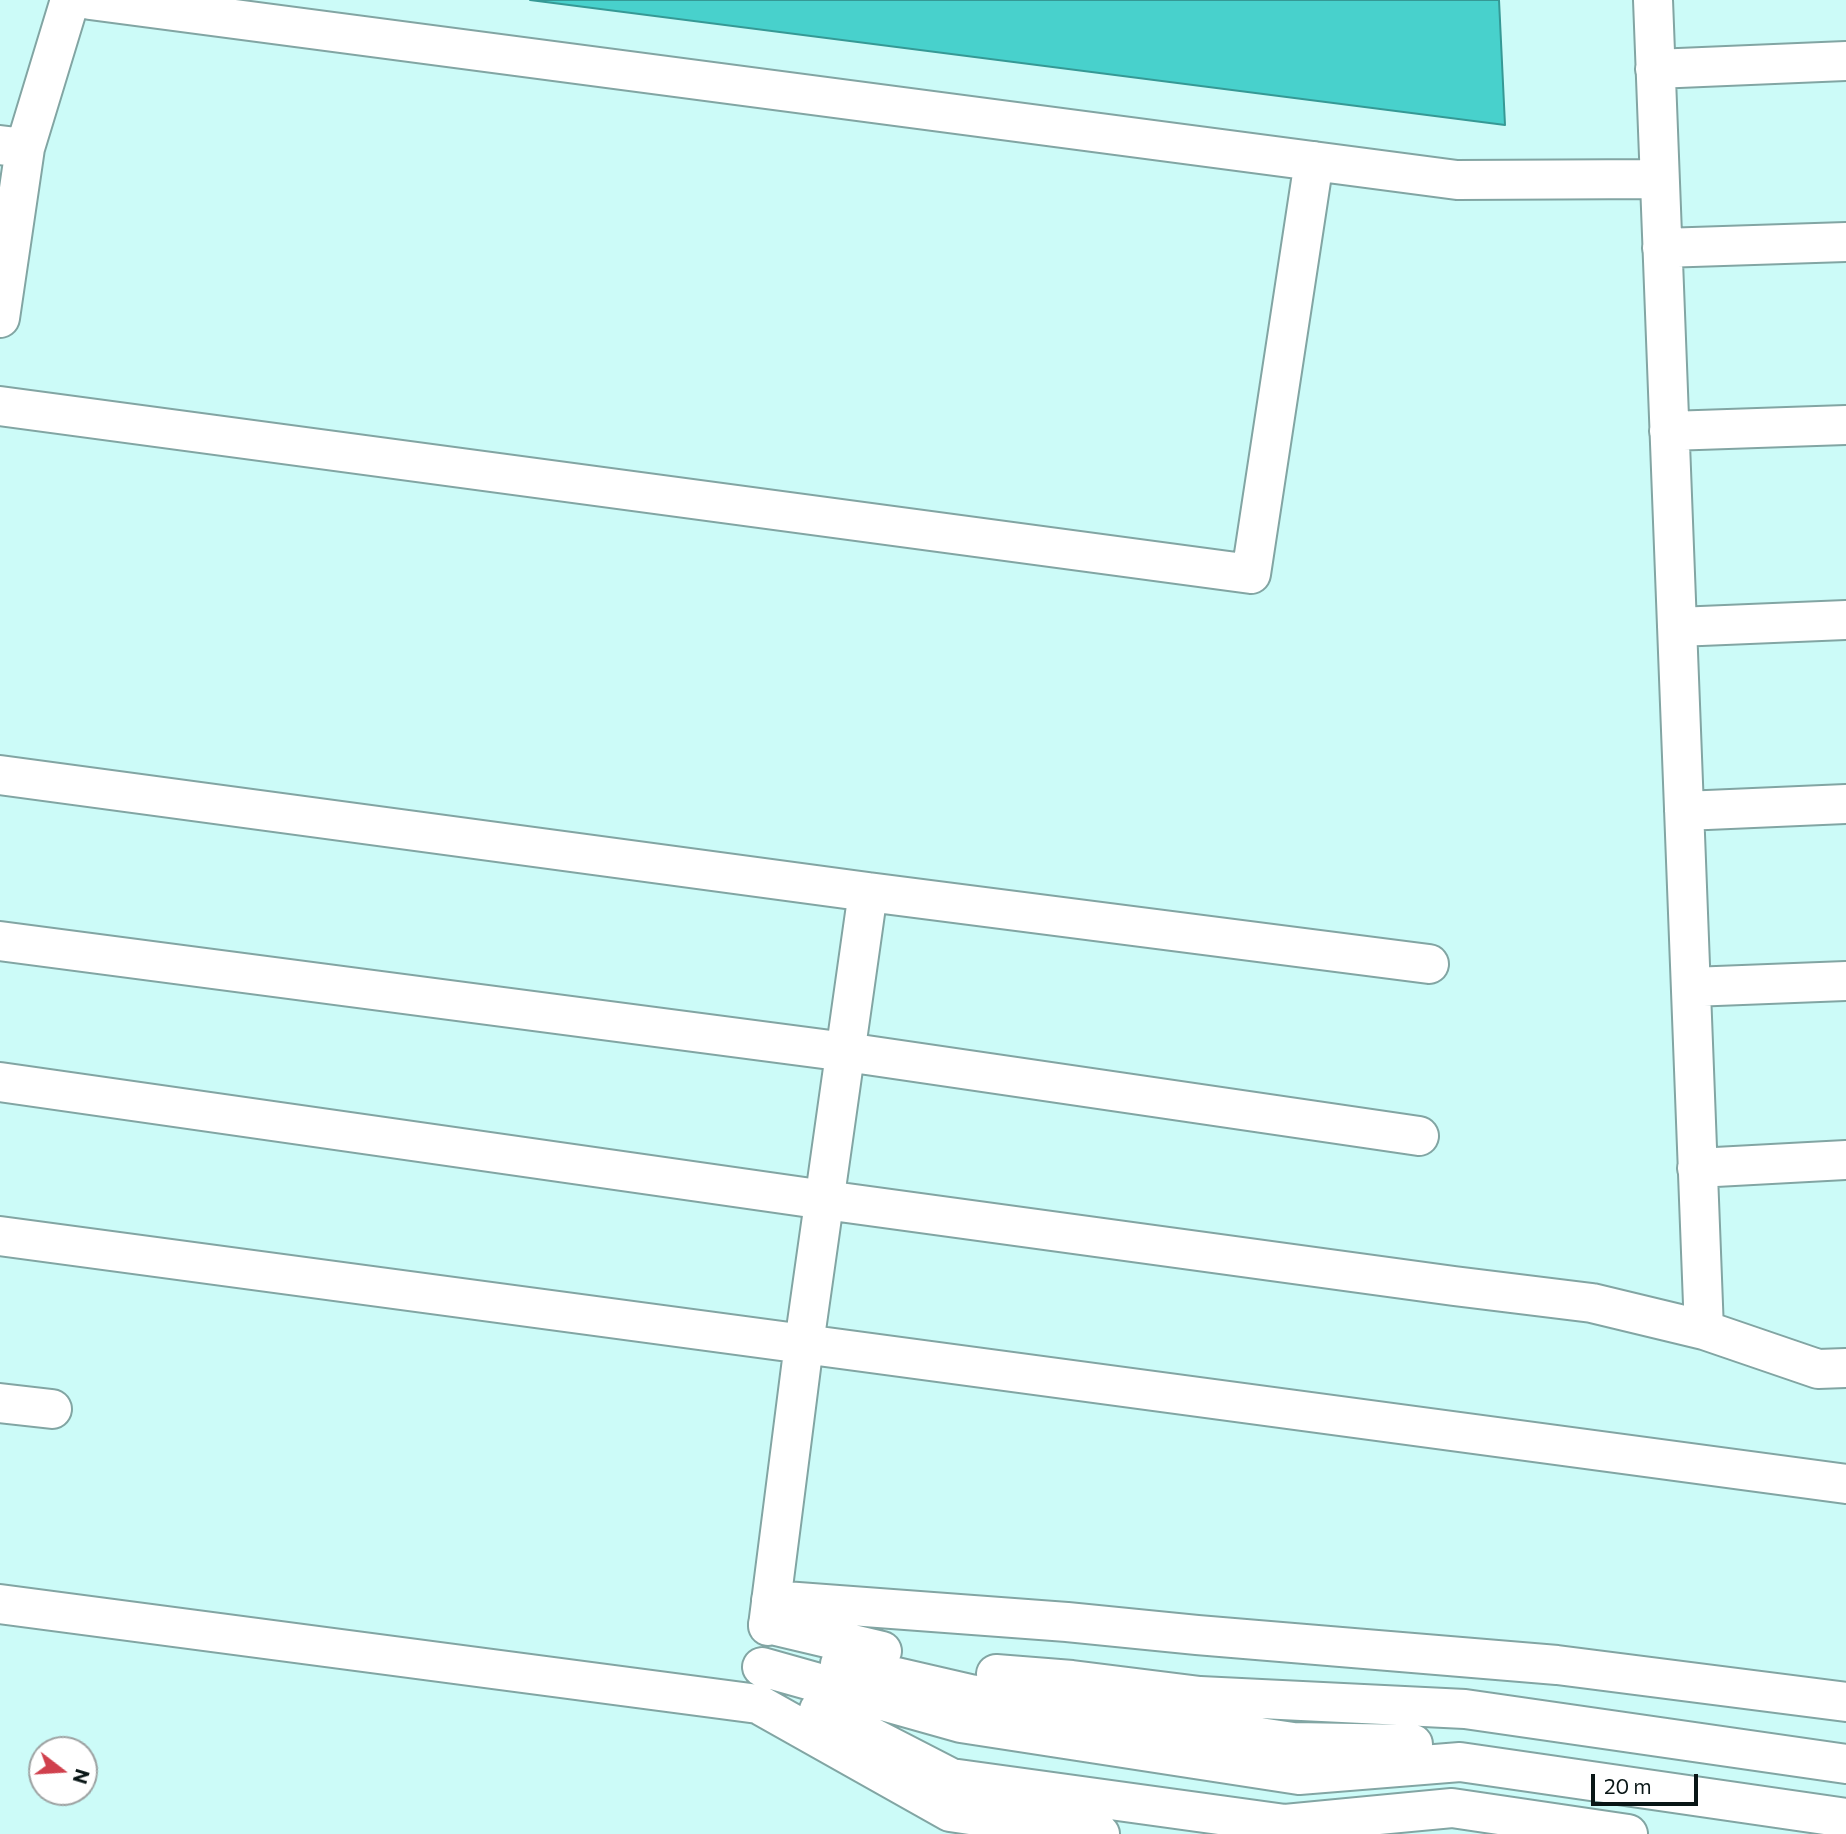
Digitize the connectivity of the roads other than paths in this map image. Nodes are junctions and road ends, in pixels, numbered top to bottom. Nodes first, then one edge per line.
1 (70, 0) edge
2 (90, 0) edge
3 (1653, 0) edge
4 (1846, 61) edge
5 (1655, 69) junction
6 (13, 147) edge
7 (1314, 161) junction
8 (1659, 179) junction
9 (1846, 242) edge
10 (1662, 248) junction
11 (0, 318) edge
12 (0, 406) edge
13 (1846, 425) edge
14 (1669, 431) junction
15 (1846, 621) edge
16 (1677, 627) junction
17 (0, 775) edge
18 (1846, 804) edge
19 (1684, 811) junction
20 (868, 892) junction
21 (0, 941) edge
22 (1429, 964) dead end
23 (1846, 981) edge
24 (1691, 988) junction
25 (846, 1052) junction
26 (0, 1082) edge
27 (1419, 1136) dead end
28 (1846, 1160) edge
29 (1698, 1168) junction
30 (825, 1200) junction
31 (0, 1236) edge
32 (1704, 1330) junction
33 (804, 1344) junction
34 (1846, 1368) edge
35 (0, 1403) edge
36 (52, 1409) dead end
37 (1846, 1484) edge
38 (0, 1604) edge
39 (764, 1654) junction
40 (1846, 1702) edge
41 (1846, 1764) edge
42 (1846, 1794) edge
43 (1846, 1818) edge
44 (1100, 1834) edge
45 (1628, 1834) edge

1 - 6 street
2 - 7 street
3 - 5 street
4 - 5 street
5 - 8 street
6 - 11 street
7 - 8 street
7 - 12 street
8 - 10 street
9 - 10 street
10 - 14 street
13 - 14 street
14 - 16 street
15 - 16 street
16 - 19 street
17 - 20 street
18 - 19 street
19 - 24 street
20 - 22 street
20 - 25 street
21 - 25 street
23 - 24 street
24 - 29 street
25 - 27 street
25 - 30 street
26 - 30 street
28 - 29 street
29 - 32 street
30 - 32 street
30 - 33 street
31 - 33 street
32 - 34 street
33 - 37 street
33 - 39 street
35 - 36 street
38 - 39 street
39 - 40 street
39 - 41 street
39 - 42 street
39 - 43 street
39 - 44 street
39 - 45 street

